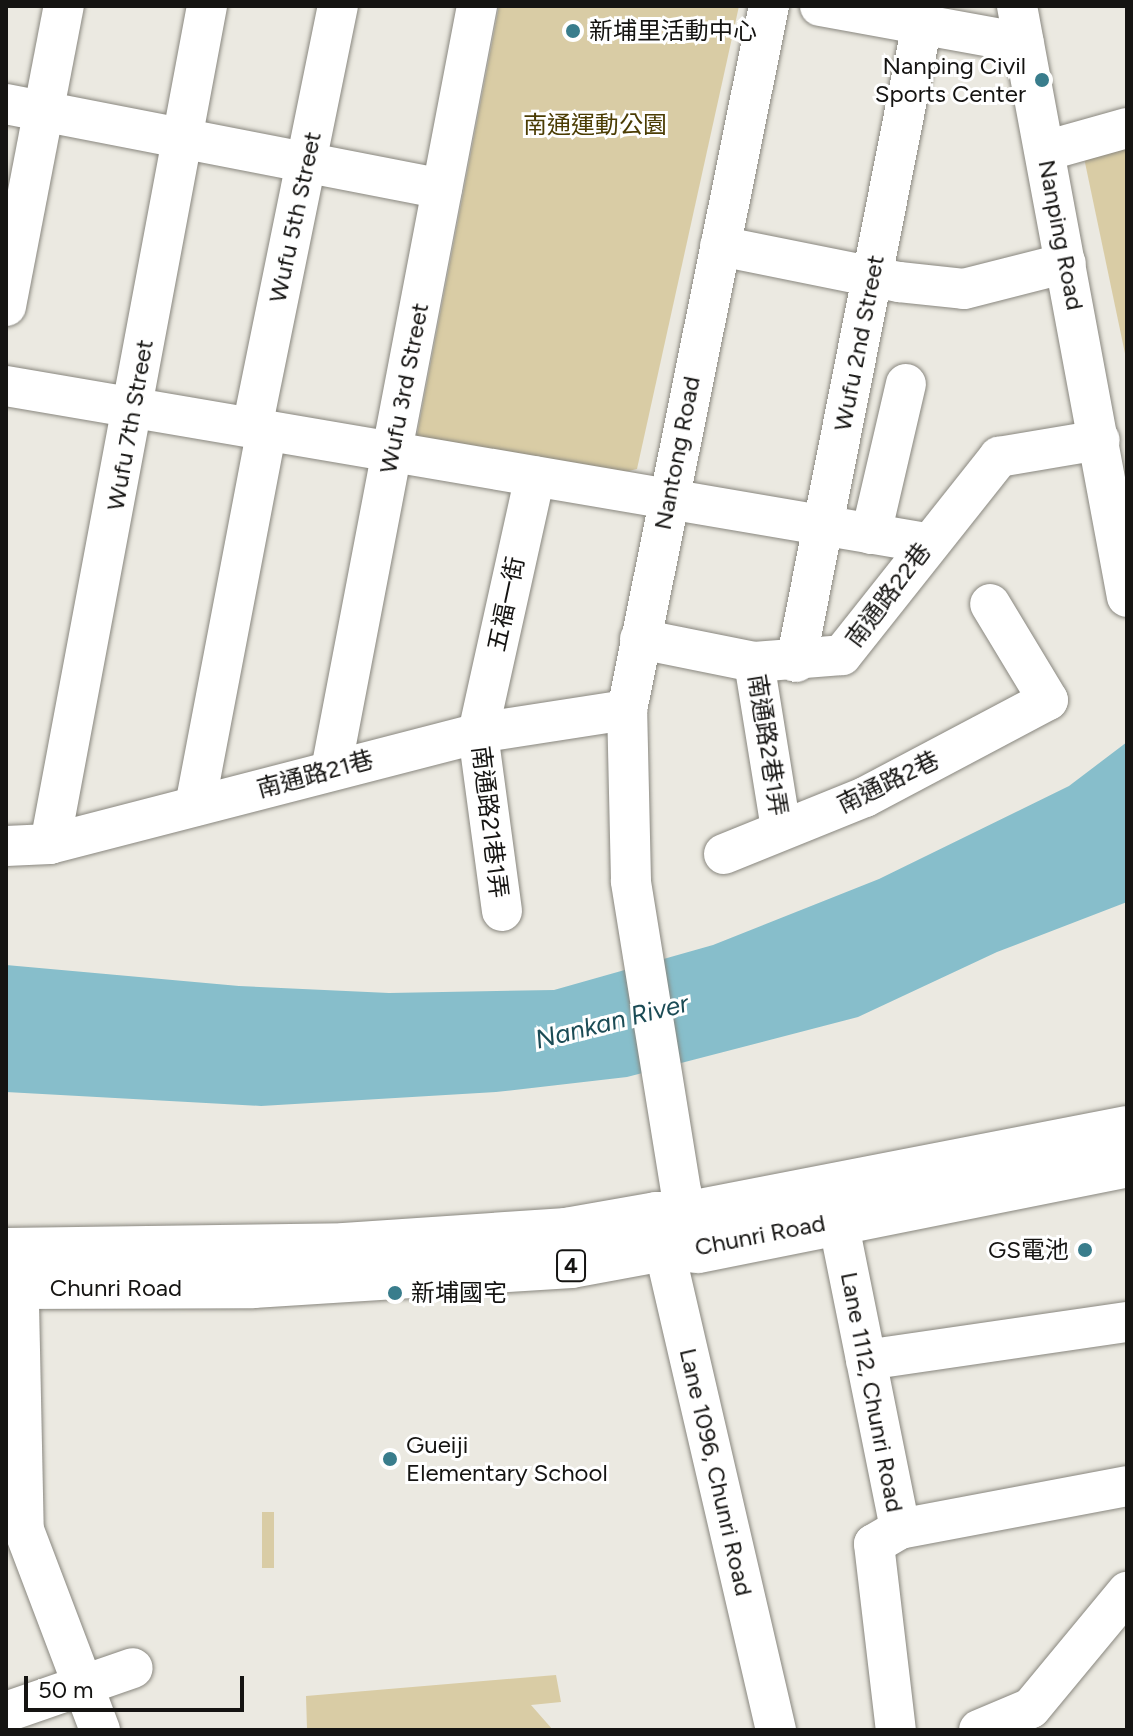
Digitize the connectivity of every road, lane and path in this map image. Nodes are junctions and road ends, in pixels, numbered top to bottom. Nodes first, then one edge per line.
1 (64, 6) edge
2 (207, 6) edge
3 (338, 6) edge
4 (477, 6) edge
5 (769, 6) edge
6 (820, 6) edge
7 (922, 24) junction
8 (1020, 24) edge
9 (25, 108) edge
10 (1127, 128) edge
11 (181, 138) junction
12 (1045, 151) junction
13 (306, 163) junction
14 (442, 189) junction
15 (720, 246) junction
16 (1066, 263) junction
17 (873, 277) junction
18 (6, 306) edge
19 (906, 384) dead end
20 (6, 386) edge
21 (134, 408) junction
22 (260, 429) junction
23 (392, 452) junction
24 (1102, 452) junction
25 (535, 476) junction
26 (667, 499) junction
27 (823, 526) junction
28 (871, 534) junction
29 (926, 543) junction
30 (1127, 597) edge
31 (990, 604) dead end
32 (640, 639) junction
33 (754, 662) junction
34 (796, 662) junction
35 (627, 710) junction
36 (478, 733) junction
37 (331, 770) junction
38 (195, 806) junction
39 (781, 829) junction
40 (50, 844) junction
41 (6, 846) edge
42 (724, 854) dead end
43 (502, 911) dead end
44 (1127, 1128) edge
45 (1127, 1165) edge
46 (834, 1201) junction
47 (676, 1232) junction
48 (12, 1269) edge
49 (1127, 1322) edge
50 (866, 1360) junction
51 (1127, 1486) edge
52 (900, 1529) junction
53 (1127, 1592) edge
54 (133, 1668) dead end
55 (84, 1685) junction
56 (6, 1712) edge
57 (100, 1730) edge
58 (776, 1730) edge
59 (896, 1730) edge
60 (979, 1730) edge

1 - 9 street
2 - 11 street, Wufu 7th Street
3 - 13 street, Wufu 5th Street
4 - 14 street, Wufu 3rd Street
5 - 15 street, Nantong Road
6 - 7 street
7 - 8 street
7 - 17 street, Wufu 2nd Street
8 - 12 street, Nanping Road
9 - 11 street
9 - 18 street
10 - 12 street
11 - 13 street
11 - 21 street, Wufu 7th Street
12 - 16 street, Nanping Road
13 - 14 street
13 - 22 street, Wufu 5th Street
14 - 23 street, Wufu 3rd Street
15 - 17 street
15 - 26 street, Nantong Road
16 - 17 street
16 - 24 street, Nanping Road
17 - 27 street, Wufu 2nd Street
19 - 28 street
20 - 21 street
21 - 22 street
21 - 40 street, Wufu 7th Street
22 - 23 street
22 - 38 street, Wufu 5th Street
23 - 25 street
23 - 37 street, Wufu 3rd Street
24 - 29 street, 南通路22巷
24 - 30 street, Nanping Road
25 - 26 street
25 - 36 street, 五福一街
26 - 27 street
26 - 32 street, Nantong Road
27 - 28 street
27 - 34 street, Wufu 2nd Street
28 - 29 street
29 - 34 street, 南通路22巷
31 - 39 street, 南通路2巷
32 - 33 street, 南通路22巷
32 - 35 street, Nantong Road
33 - 34 street, 南通路22巷
33 - 39 street, 南通路2巷1弄
35 - 36 street, 南通路21巷
35 - 47 street, Nantong Road
36 - 37 street, 南通路21巷
36 - 43 street, 南通路21巷1弄
37 - 38 street, 南通路21巷
38 - 40 street, 南通路21巷
39 - 42 street, 南通路2巷
40 - 41 street, 南通路21巷
44 - 46 main road, Chunri Road / 4
45 - 46 main road, Chunri Road / 4
46 - 47 main road, Chunri Road / 4
46 - 50 street, Lane 1112, Chunri Road
47 - 48 main road, Chunri Road / 4
47 - 58 street, Lane 1096, Chunri Road
48 - 55 street
49 - 50 street
50 - 52 street, Lane 1112, Chunri Road
51 - 52 street
52 - 59 street, Lane 1112, Chunri Road
53 - 60 street
54 - 55 street
55 - 56 street
55 - 57 street

